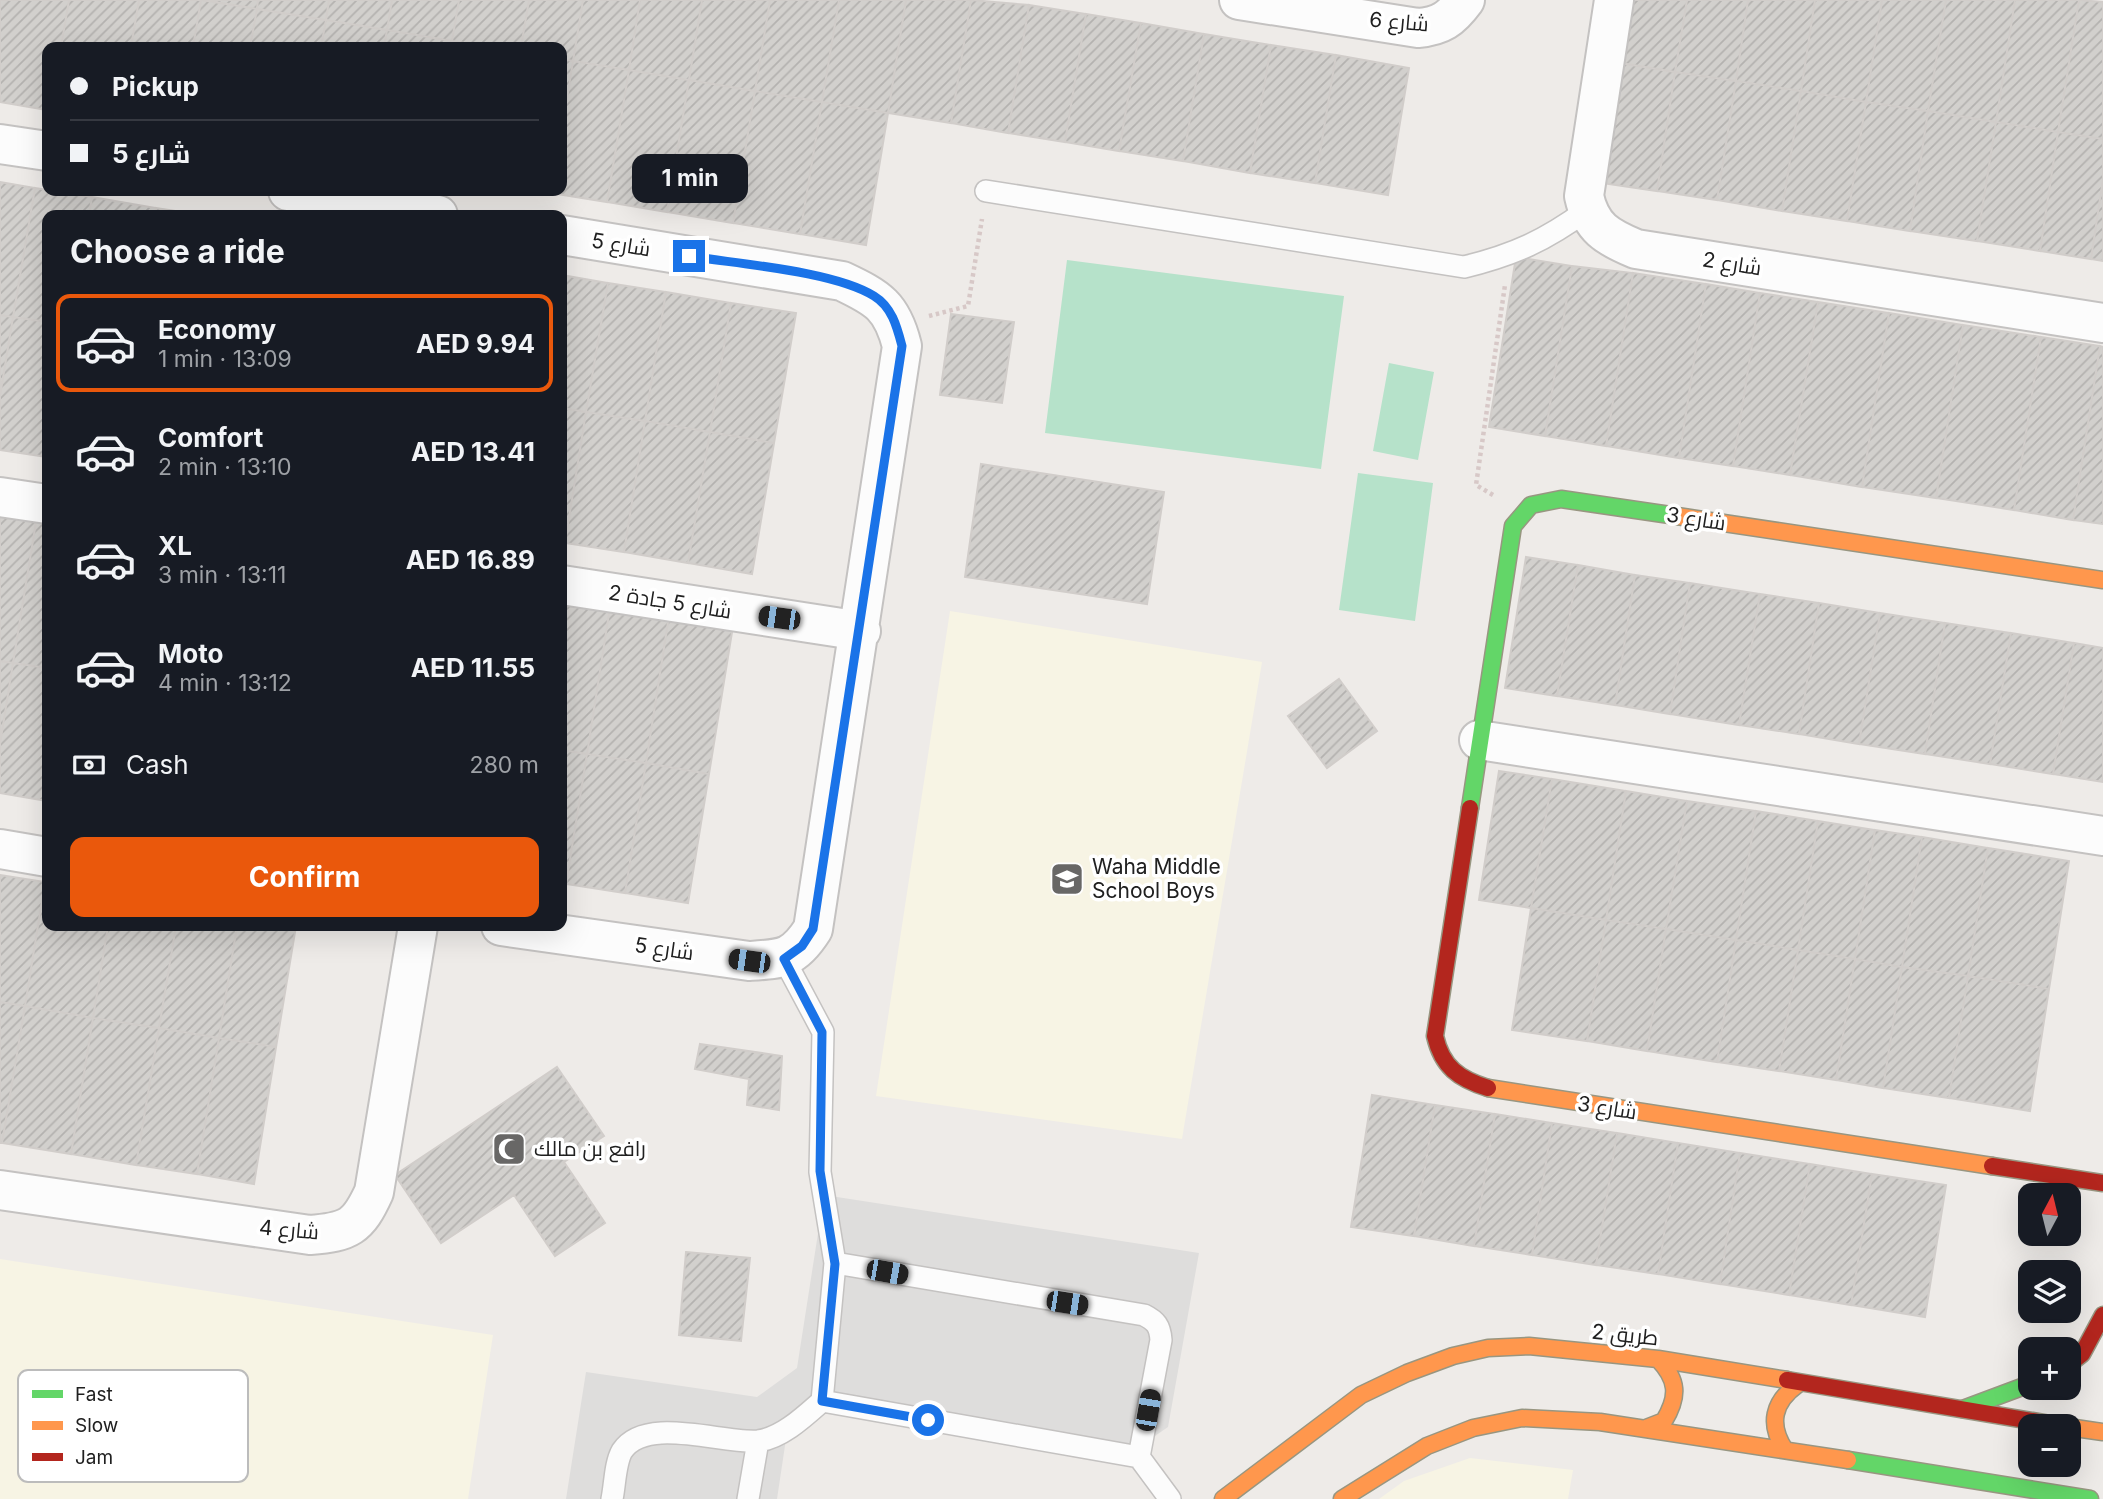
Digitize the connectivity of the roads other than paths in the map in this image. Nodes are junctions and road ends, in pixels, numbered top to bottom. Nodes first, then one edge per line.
1 (1239, 0) edge
2 (1465, 0) edge
3 (1615, 0) edge
4 (0, 144) edge
5 (42, 150) edge
6 (986, 191) road end
7 (319, 196) edge
8 (407, 210) edge
9 (1587, 210) junction
10 (567, 237) edge
11 (2103, 323) edge
12 (0, 497) edge
13 (42, 503) edge
14 (2103, 580) edge
15 (567, 586) edge
16 (861, 631) junction
17 (1479, 740) junction
18 (2103, 836) edge
19 (0, 849) edge
20 (42, 856) edge
21 (417, 931) edge
22 (536, 931) edge
23 (784, 959) junction
24 (2103, 1183) edge
25 (0, 1190) edge
26 (835, 1264) junction
27 (2103, 1315) edge
28 (2081, 1354) edge
29 (1658, 1359) junction
30 (1798, 1384) junction
31 (2018, 1388) edge
32 (822, 1401) junction
33 (1958, 1411) junction
34 (2018, 1420) edge
35 (1646, 1428) junction
36 (2081, 1429) edge
37 (2103, 1432) edge
38 (758, 1441) junction
39 (1785, 1450) junction
40 (1139, 1457) junction
41 (1951, 1476) junction
42 (612, 1499) edge
43 (748, 1499) edge
44 (1170, 1499) edge
45 (1223, 1499) edge
46 (1342, 1499) edge
47 (1947, 1499) edge
48 (2090, 1499) edge

1 - 2 street, شارع 6
3 - 9 street
4 - 5 street
6 - 9 lane
7 - 8 street
9 - 11 street, شارع 2
10 - 16 street, شارع 5
12 - 13 street
14 - 17 street, شارع 3
15 - 16 street, شارع 5 جادة 2
16 - 23 street
17 - 18 street
17 - 24 street, شارع 3
19 - 20 street
21 - 25 street, شارع 4
22 - 23 street, شارع 5
23 - 26 lane
26 - 32 lane
26 - 40 lane
27 - 28 street
29 - 30 street, طريق 2
29 - 35 street
29 - 45 street, طريق 2
30 - 33 street, طريق 2
30 - 39 street
31 - 33 street
32 - 38 lane
32 - 40 lane
33 - 34 street, طريق 2
35 - 39 street
35 - 46 street
36 - 37 street
38 - 42 lane
38 - 43 lane
39 - 41 street
40 - 44 lane
41 - 47 lane
41 - 48 street

